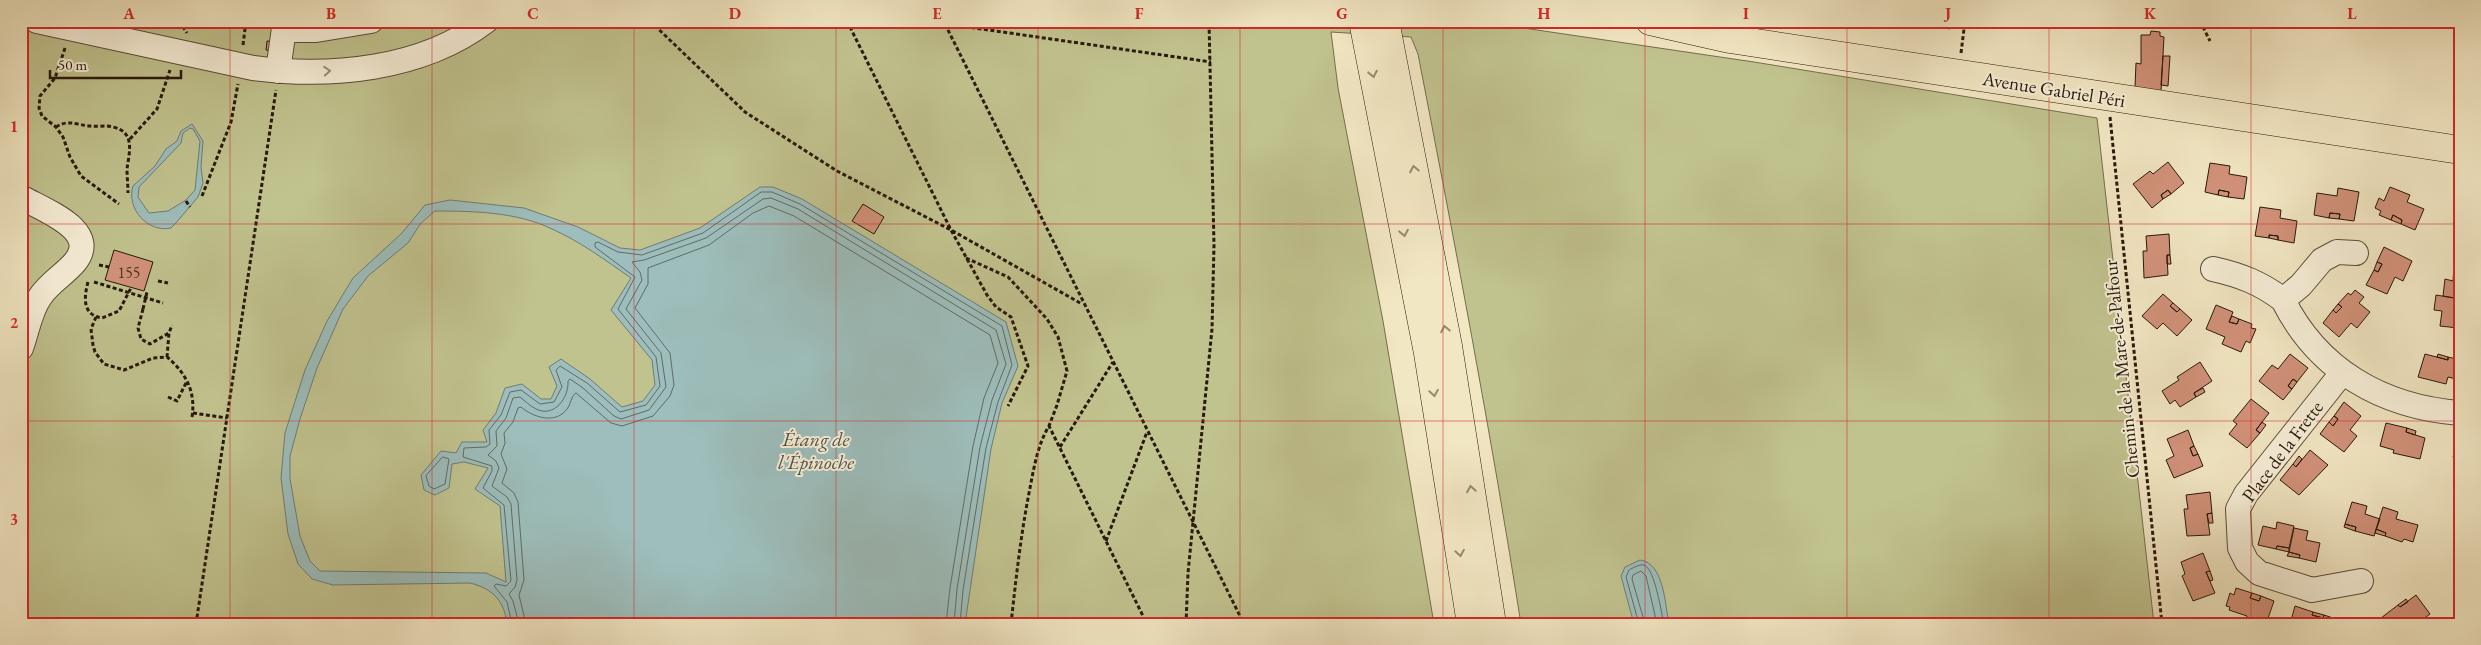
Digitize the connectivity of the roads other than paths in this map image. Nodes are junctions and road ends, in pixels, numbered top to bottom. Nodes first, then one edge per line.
1 (37, 21) edge
2 (371, 21) edge
3 (486, 21) edge
4 (1650, 21) edge
5 (1374, 24) edge
6 (285, 26) edge
7 (278, 71) junction
8 (2460, 150) edge
9 (21, 197) edge
10 (2356, 253) dead end
11 (2213, 269) dead end
12 (2283, 300) junction
13 (21, 348) edge
14 (2342, 373) junction
15 (2460, 413) edge
16 (2361, 581) dead end
17 (1471, 624) edge
18 (1492, 624) edge

1 - 7 street
2 - 6 street
7 -> 3 street
4 - 8 main road, Avenue Gabriel Péri
5 -> 17 main road
18 -> 5 main road
6 - 7 street
9 - 13 street
10 - 12 street
11 - 12 street
12 - 14 street
14 - 15 street
14 - 16 street, Place de la Frette

